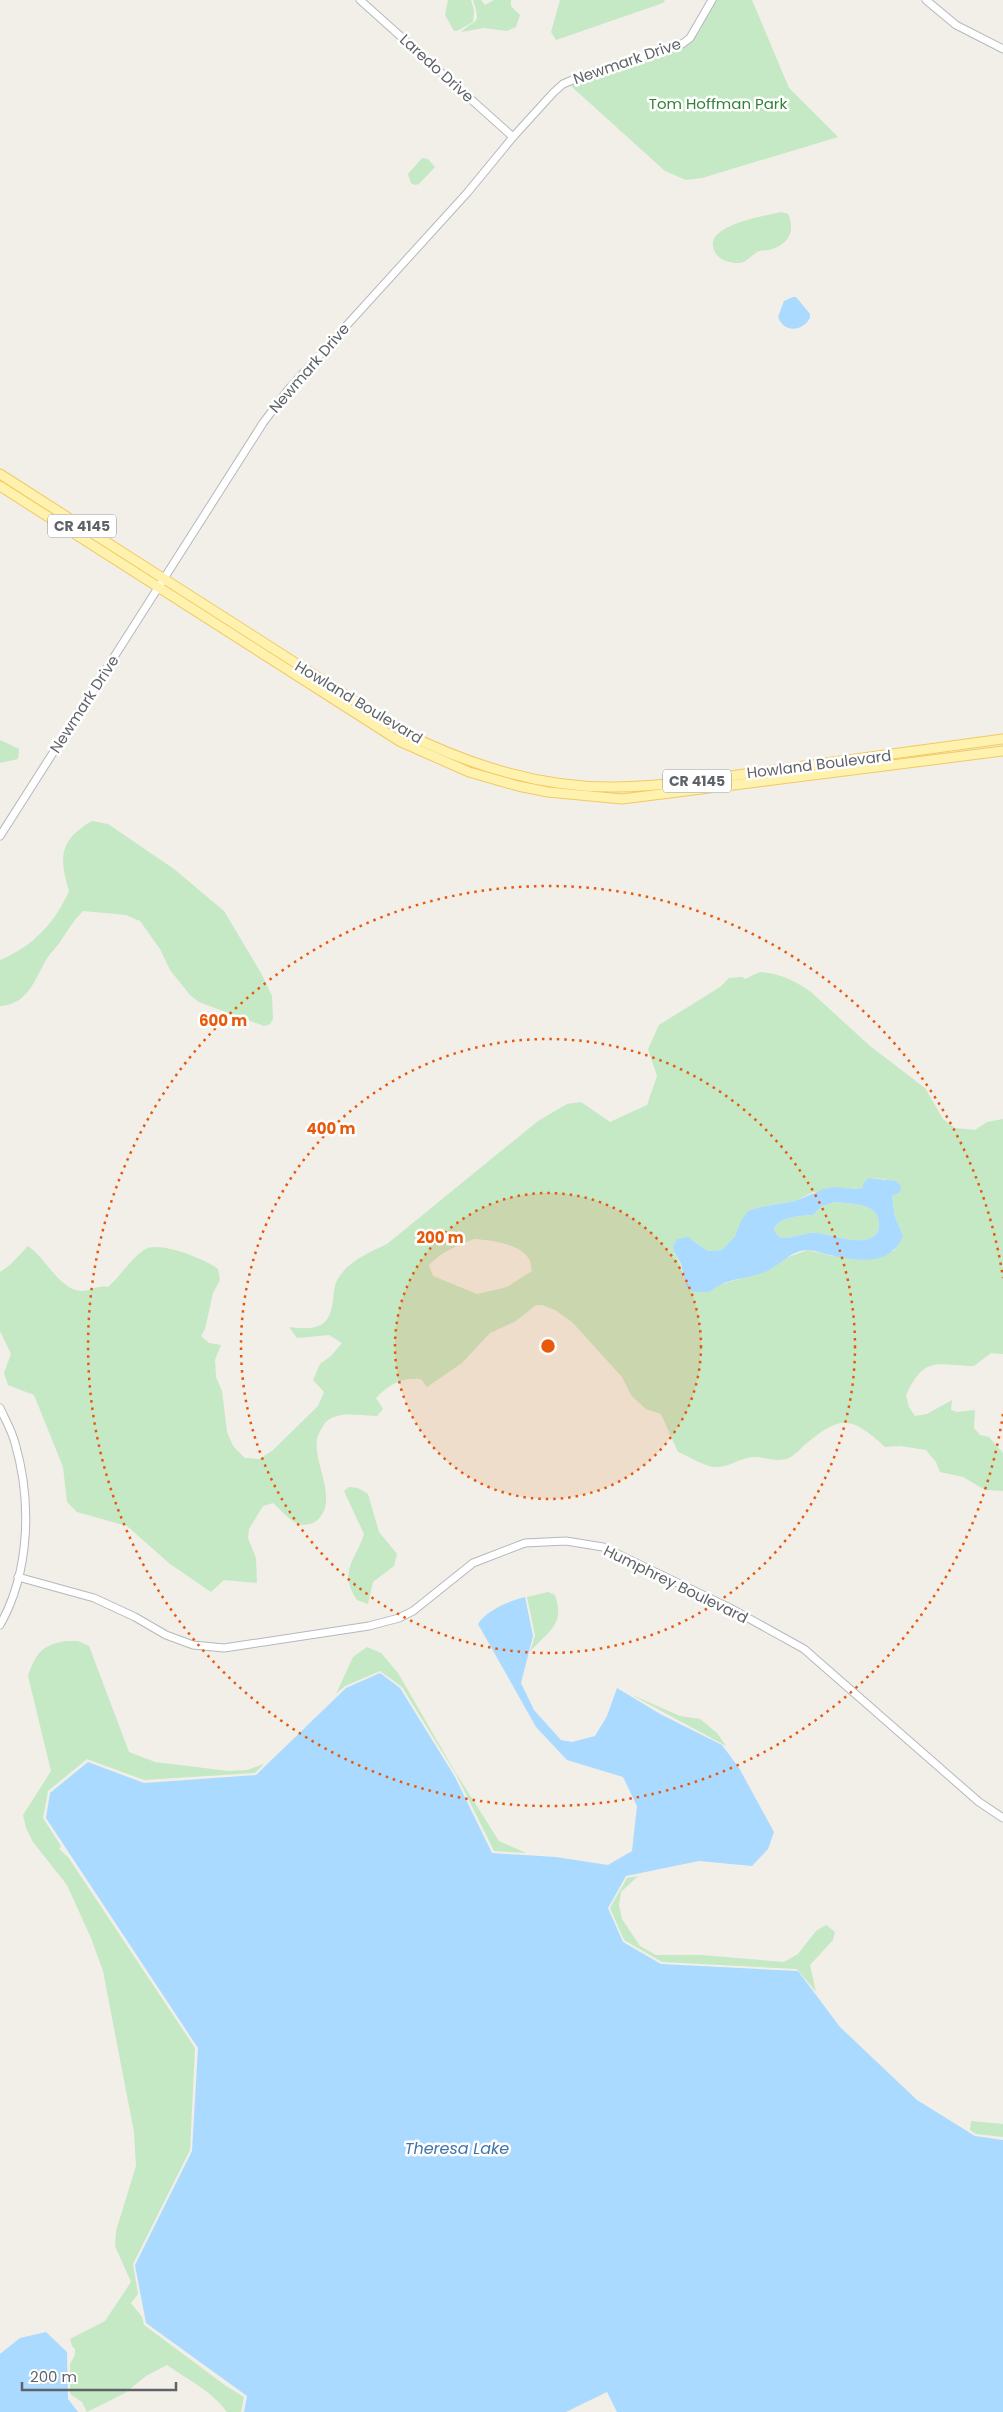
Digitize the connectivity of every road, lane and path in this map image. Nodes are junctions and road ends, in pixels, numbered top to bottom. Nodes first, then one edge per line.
1 (360, 0) edge
2 (712, 0) edge
3 (926, 0) edge
4 (1003, 49) edge
5 (513, 137) junction
6 (0, 474) edge
7 (0, 486) edge
8 (164, 579) junction
9 (158, 588) junction
10 (1003, 739) edge
11 (1003, 750) edge
12 (636, 786) junction
13 (614, 787) junction
14 (603, 798) junction
15 (622, 799) junction
16 (0, 836) edge
17 (0, 1408) edge
18 (18, 1577) junction
19 (0, 1625) edge
20 (1003, 1818) edge

1 - 5 street, Laredo Drive
2 - 5 street, Newmark Drive
3 - 4 street
5 - 8 street, Newmark Drive
6 - 8 main road, Howland Boulevard / CR 4145
7 - 9 main road, Howland Boulevard / CR 4145
8 - 9 street, Newmark Drive
8 - 13 main road, Howland Boulevard / CR 4145
9 - 14 main road, Howland Boulevard / CR 4145
9 - 16 street, Newmark Drive
10 - 12 main road, Howland Boulevard / CR 4145
11 - 15 main road, Howland Boulevard / CR 4145
12 - 13 main road, Howland Boulevard / CR 4145
12 - 15 main road
13 - 14 main road
14 - 15 main road, Howland Boulevard / CR 4145
17 - 18 street
18 - 19 street
18 - 20 street, Humphrey Boulevard

